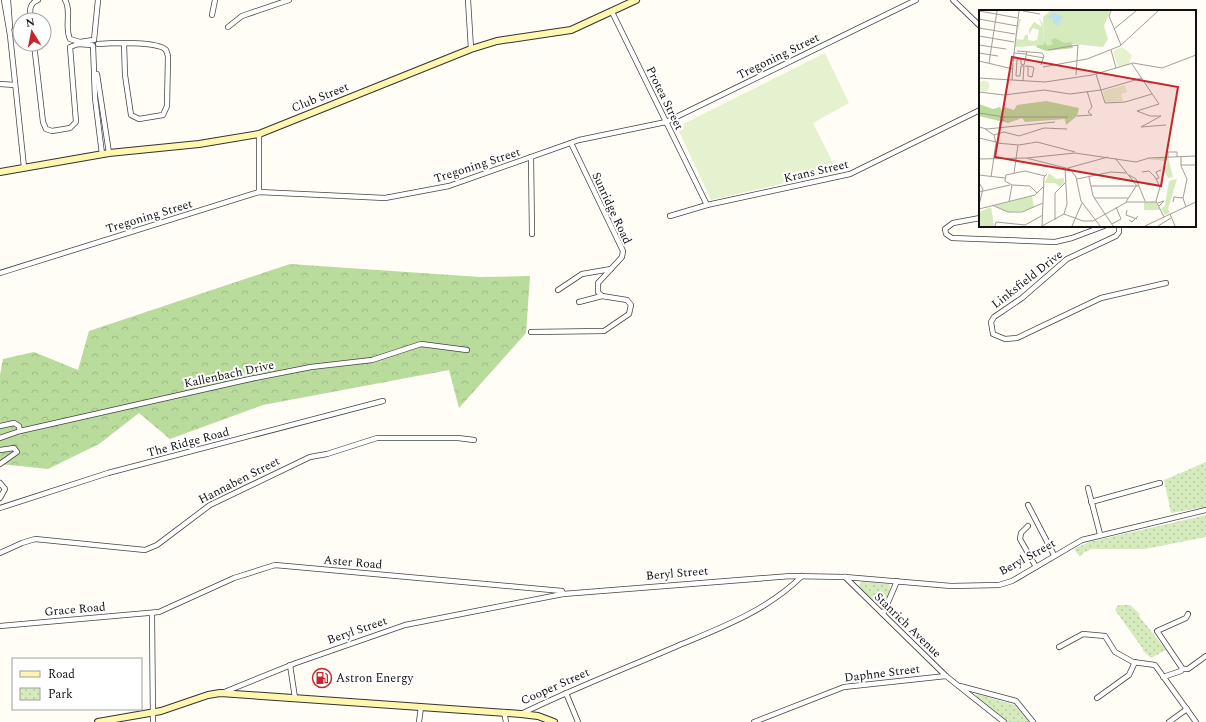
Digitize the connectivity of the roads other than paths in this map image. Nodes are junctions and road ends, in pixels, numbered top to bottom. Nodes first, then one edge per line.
1 (4, 0) edge
2 (8, 0) edge
3 (38, 0) edge
4 (64, 0) edge
5 (98, 0) edge
6 (214, 0) edge
7 (289, 0) edge
8 (468, 0) edge
9 (636, 0) edge
10 (916, 0) edge
11 (953, 0) edge
12 (31, 12) edge
13 (612, 12) junction
14 (212, 15) dead end
15 (979, 25) edge
16 (228, 27) dead end
17 (10, 35) junction
18 (95, 43) junction
19 (124, 44) junction
20 (471, 49) junction
21 (35, 52) edge
22 (0, 84) edge
23 (15, 85) junction
24 (979, 110) edge
25 (666, 122) junction
26 (259, 134) junction
27 (570, 143) junction
28 (105, 154) junction
29 (531, 157) junction
30 (24, 167) junction
31 (0, 172) edge
32 (260, 192) junction
33 (707, 205) junction
34 (670, 216) dead end
35 (979, 218) edge
36 (1101, 227) edge
37 (1119, 227) edge
38 (532, 234) dead end
39 (611, 269) junction
40 (0, 273) edge
41 (1166, 283) dead end
42 (558, 290) dead end
43 (602, 296) junction
44 (580, 302) dead end
45 (531, 332) dead end
46 (467, 350) dead end
47 (383, 402) dead end
48 (0, 426) edge
49 (20, 430) junction
50 (0, 438) edge
51 (474, 440) dead end
52 (0, 450) edge
53 (0, 464) edge
54 (0, 483) edge
55 (1160, 483) dead end
56 (1088, 488) dead end
57 (0, 498) edge
58 (1091, 502) junction
59 (1028, 505) dead end
60 (0, 508) edge
61 (1206, 510) edge
62 (1028, 526) dead end
63 (1100, 534) junction
64 (0, 553) edge
65 (1054, 555) junction
66 (1036, 567) junction
67 (802, 576) junction
68 (845, 577) junction
69 (897, 581) junction
70 (563, 592) junction
71 (152, 614) junction
72 (882, 614) junction
73 (1188, 614) dead end
74 (0, 626) edge
75 (1059, 647) dead end
76 (1206, 656) edge
77 (1135, 662) junction
78 (290, 665) junction
79 (1182, 669) junction
80 (946, 676) junction
81 (1163, 677) junction
82 (958, 685) junction
83 (220, 693) junction
84 (566, 693) junction
85 (295, 698) junction
86 (1097, 698) dead end
87 (421, 707) junction
88 (1187, 709) junction
89 (504, 712) junction
90 (153, 713) junction
91 (521, 714) junction
92 (98, 722) edge
93 (153, 722) edge
94 (419, 722) edge
95 (506, 722) edge
96 (554, 722) edge
97 (578, 722) edge
98 (754, 722) edge
99 (1004, 722) edge
100 (1033, 722) edge
101 (1169, 722) edge
102 (1196, 722) edge

1 - 17 street
2 - 17 street
3 - 12 street
4 - 18 street
5 - 18 street
6 - 14 street
7 - 16 street
8 - 20 street
9 - 13 main road, Club Street
10 - 25 street, Tregoning Street
11 - 15 street
13 - 20 main road, Club Street
13 - 25 street, Protea Street
17 - 23 street
18 - 19 street
18 - 21 street
18 - 28 street
19 - 19 street
20 - 26 main road, Club Street
22 - 23 street
23 - 30 street
24 - 33 street, Krans Street
25 - 27 street, Tregoning Street
25 - 33 street, Protea Street
26 - 28 main road, Club Street
26 - 32 street
27 - 29 street, Tregoning Street
27 - 39 street, Sunridge Road
28 - 30 main road, Club Street
29 - 32 street, Tregoning Street
29 - 38 street
30 - 31 main road, Club Street
32 - 40 street, Tregoning Street
33 - 34 street, Krans Street
35 - 36 street, Linksfield Drive
37 - 41 street, Linksfield Drive
39 - 42 street
39 - 43 street, Sunridge Road
43 - 44 street
43 - 45 street
46 - 49 street, Kallenbach Drive
47 - 60 street, The Ridge Road
48 - 49 street, Kallenbach Drive
49 - 50 street
51 - 64 street, Hannaben Street
52 - 53 street
54 - 57 street
55 - 58 street
56 - 58 street
58 - 63 street
59 - 65 street
61 - 63 street, Beryl Street
62 - 66 street
63 - 65 street, Beryl Street
65 - 66 street, Beryl Street
66 - 69 street, Beryl Street
67 - 68 street, Beryl Street
67 - 70 street, Beryl Street
67 - 84 street, Cooper Street
68 - 69 street, Beryl Street
68 - 72 street, Stanrich Avenue
69 - 72 street
70 - 71 street, Aster Road
70 - 78 street, Beryl Street
71 - 74 street, Grace Road
71 - 90 street
72 - 80 street, Stanrich Avenue
73 - 79 street
75 - 77 street
76 - 79 street
77 - 81 street
77 - 86 street
78 - 83 street, Beryl Street
78 - 85 street
79 - 81 street
80 - 82 street, Stanrich Avenue
80 - 98 street, Daphne Street
81 - 88 street
82 - 99 street, Stanrich Avenue
82 - 100 street, Stanrich Avenue
83 - 85 main road, Cooper Street
83 - 90 main road, Beryl Street
84 - 91 street, Cooper Street
84 - 97 street
85 - 87 main road, Cooper Street
87 - 89 main road, Cooper Street
87 - 94 street
88 - 101 street
88 - 102 street
89 - 91 main road, Cooper Street
89 - 95 street
90 - 92 main road, Beryl Street
90 - 93 street
91 - 96 main road

